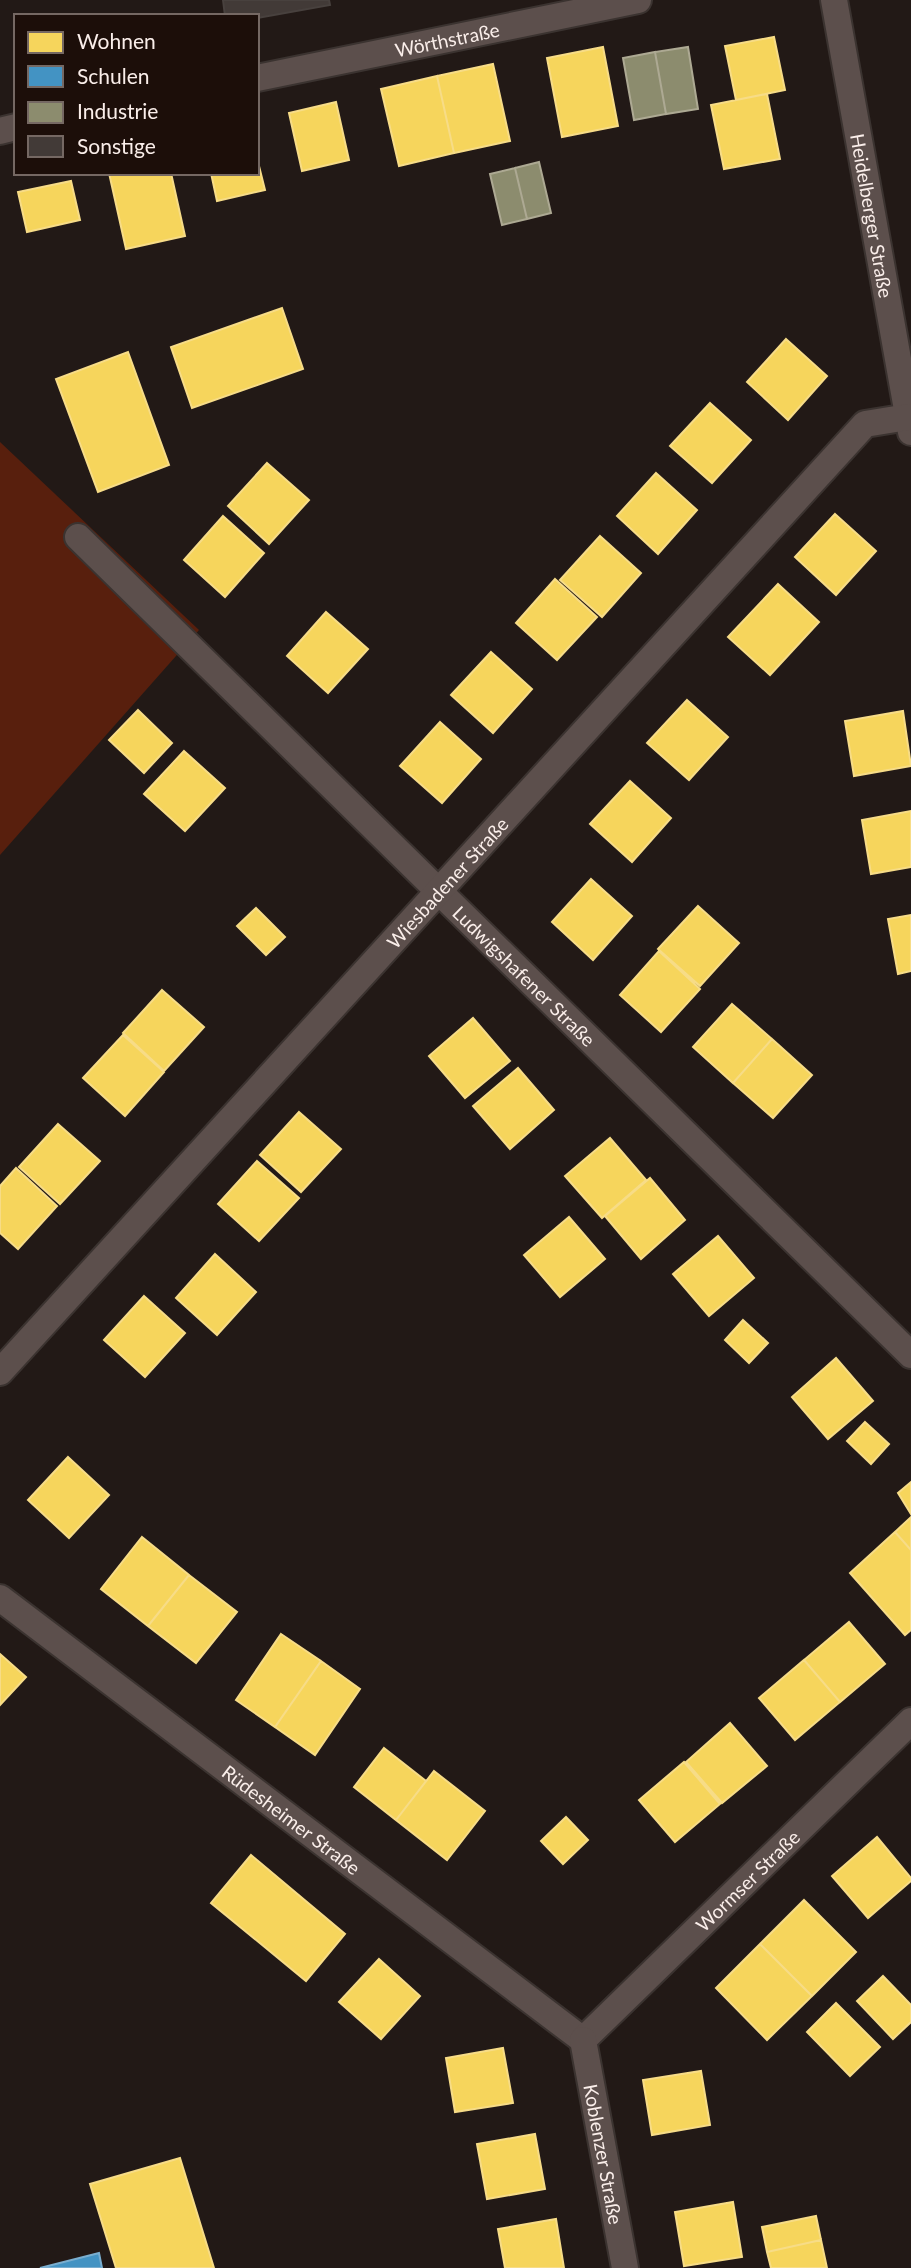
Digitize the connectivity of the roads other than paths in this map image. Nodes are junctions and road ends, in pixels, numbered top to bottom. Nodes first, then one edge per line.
1 (638, 0) edge
2 (834, 0) edge
3 (259, 78) edge
4 (905, 358) edge
5 (910, 424) edge
6 (78, 537) dead end
7 (439, 892) junction
8 (911, 1355) edge
9 (0, 1372) edge
10 (0, 1598) edge
11 (911, 1721) edge
12 (583, 2040) junction
13 (625, 2268) edge

1 - 3 street, Wörthstraße
2 - 4 street, Heidelberger Straße
4 - 5 street, Heidelberger Straße
5 - 7 street, Wiesbadener Straße
6 - 7 street, Ludwigshafener Straße
7 - 8 street, Ludwigshafener Straße
7 - 9 street, Wiesbadener Straße
10 - 12 street, Rüdesheimer Straße
11 - 12 street, Wormser Straße
12 - 13 street, Koblenzer Straße

